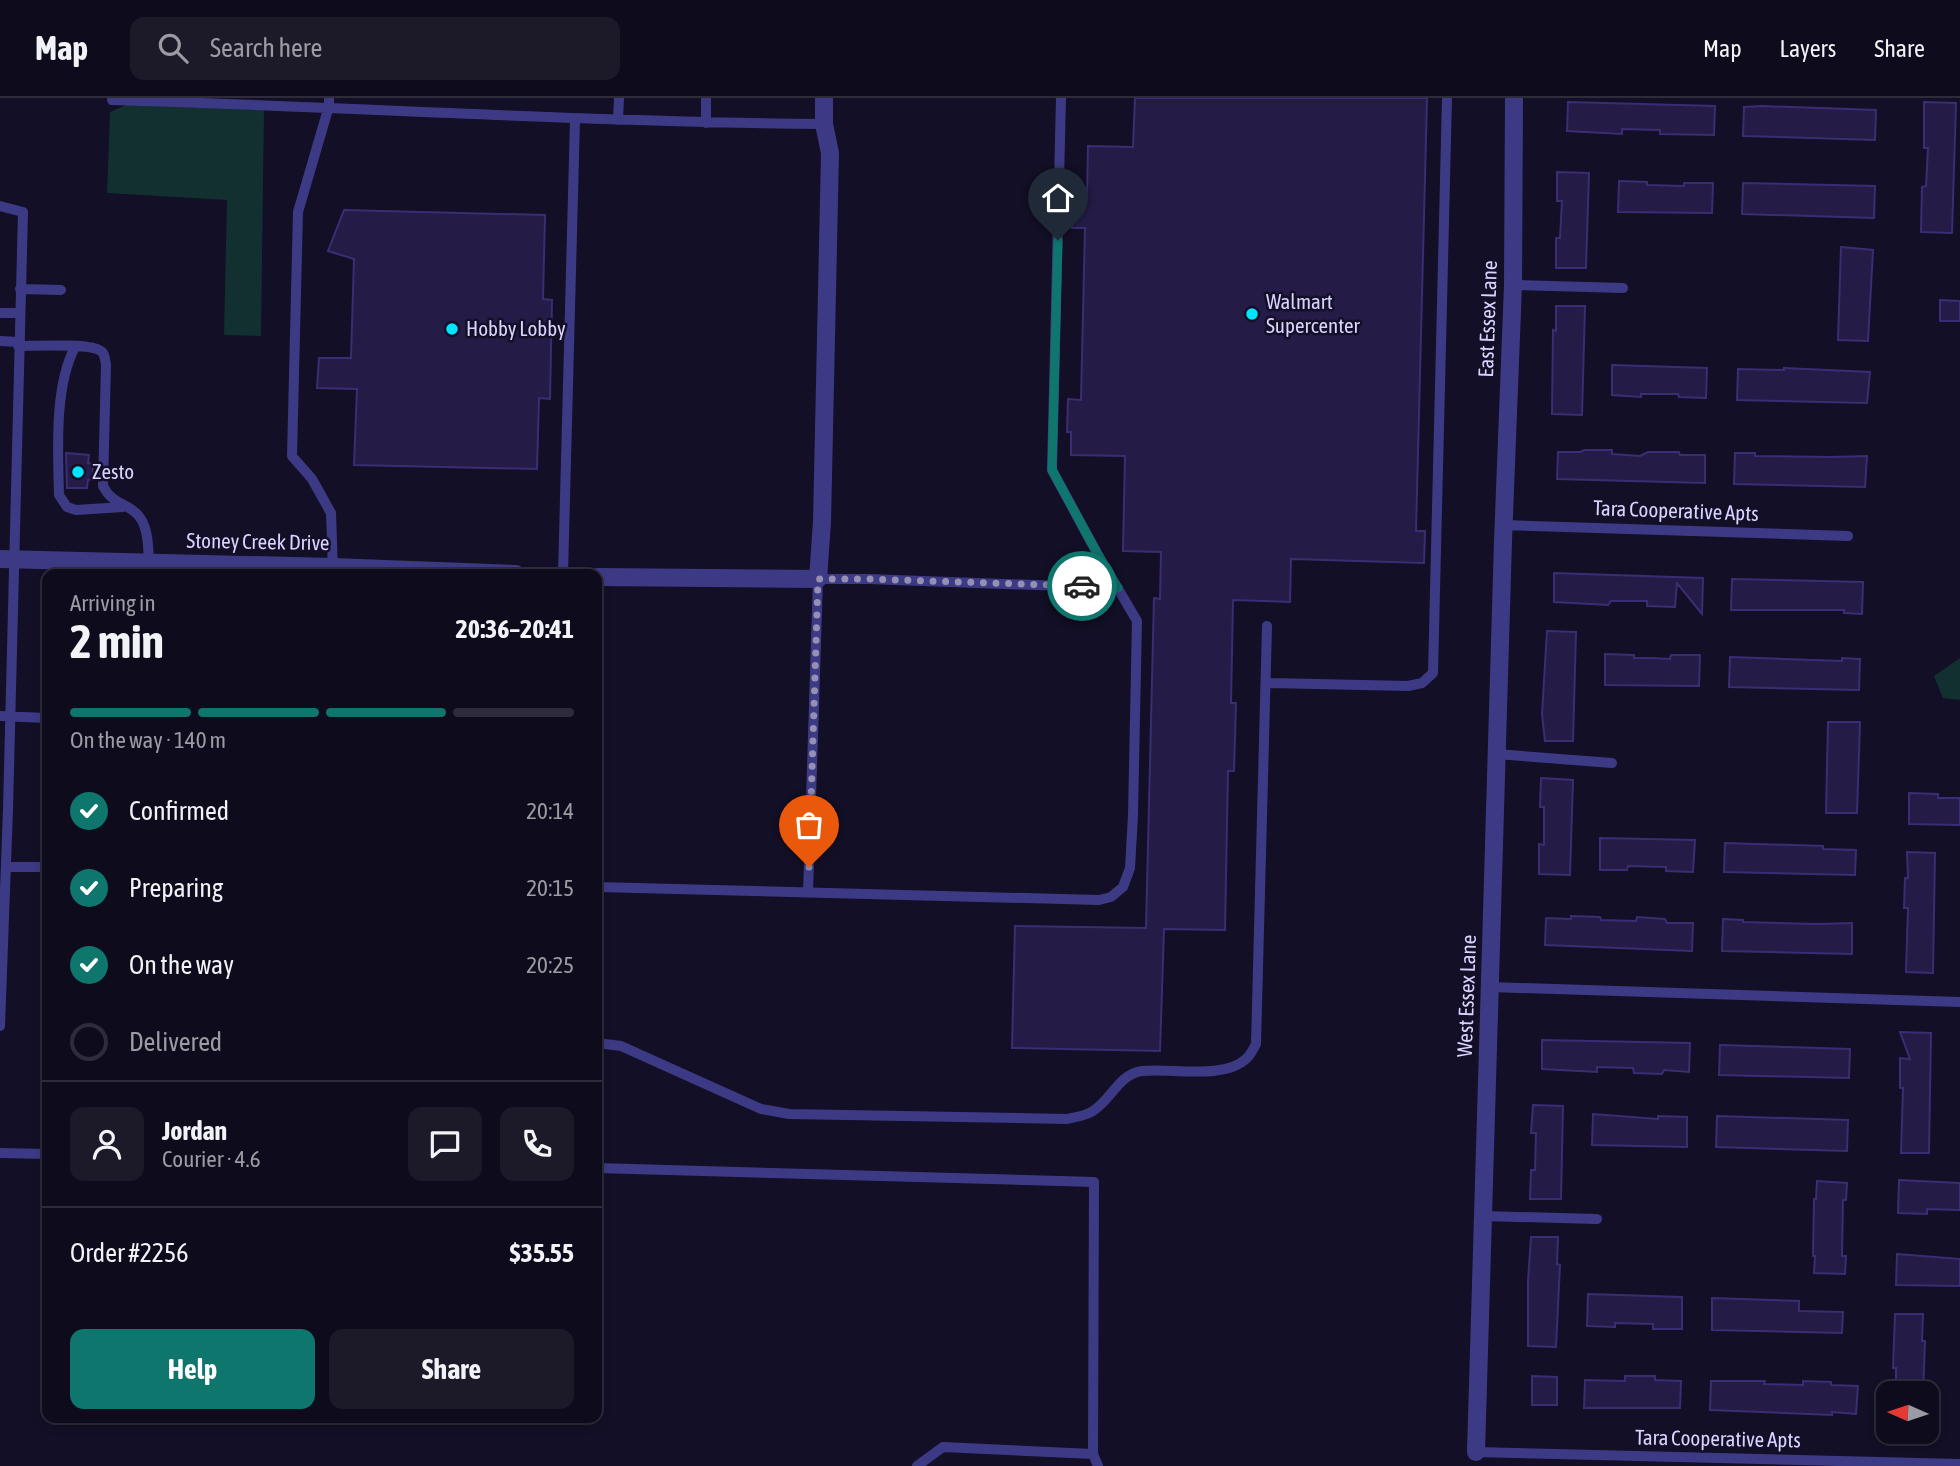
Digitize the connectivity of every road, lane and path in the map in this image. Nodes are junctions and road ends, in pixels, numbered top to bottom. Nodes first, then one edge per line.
1 (619, 98) edge
2 (706, 98) edge
3 (824, 98) edge
4 (1061, 98) edge
5 (1447, 98) edge
6 (1514, 98) edge
7 (112, 100) dead end
8 (329, 102) edge
9 (575, 119) junction
10 (618, 120) junction
11 (706, 123) junction
12 (824, 124) junction
13 (0, 206) edge
14 (1513, 285) junction
15 (1623, 288) dead end
16 (20, 289) junction
17 (61, 290) dead end
18 (0, 313) edge
19 (19, 313) junction
20 (0, 341) edge
21 (18, 344) junction
22 (75, 347) junction
23 (125, 507) junction
24 (1503, 533) junction
25 (1848, 536) dead end
26 (7, 559) edge
27 (149, 563) junction
28 (307, 569) edge
29 (333, 569) edge
30 (563, 569) edge
31 (602, 577) edge
32 (818, 579) junction
33 (1118, 588) junction
34 (1268, 626) dead end
35 (1267, 683) junction
36 (5, 716) edge
37 (42, 718) edge
38 (1496, 754) junction
39 (1612, 763) dead end
40 (6, 866) junction
41 (42, 867) edge
42 (602, 887) edge
43 (808, 893) junction
44 (1490, 987) junction
45 (1960, 1002) edge
46 (0, 1026) edge
47 (602, 1044) edge
48 (0, 1153) edge
49 (42, 1154) edge
50 (602, 1168) edge
51 (1483, 1216) junction
52 (1597, 1219) dead end
53 (1476, 1452) joint
54 (1093, 1454) junction
55 (1960, 1464) edge
56 (917, 1466) edge
57 (1098, 1466) edge

1 - 10 lane
2 - 11 lane
3 - 12 street
4 - 33 lane
5 - 35 lane
6 - 14 street, East Essex Lane
7 - 8 lane
8 - 9 lane
8 - 29 lane
9 - 10 lane
9 - 30 lane
10 - 11 lane
11 - 12 lane
12 - 32 street
13 - 16 lane
14 - 15 lane
14 - 24 street, East Essex Lane
16 - 17 lane
16 - 19 lane
18 - 19 lane
19 - 21 lane
20 - 21 lane
21 - 22 lane
21 - 26 lane
22 - 23 lane
22 - 23 lane
23 - 27 lane
24 - 25 lane, Tara Cooperative Apts
24 - 38 street, West Essex Lane
26 - 27 street, Stoney Creek Drive
26 - 36 lane
27 - 28 street, Stoney Creek Drive
31 - 32 street
32 - 33 lane
32 - 43 lane
33 - 43 lane
34 - 35 lane
35 - 47 lane
36 - 37 lane
36 - 40 lane
38 - 39 lane
38 - 44 street, West Essex Lane
40 - 41 lane
40 - 46 lane
42 - 43 lane
44 - 45 lane
44 - 51 street, West Essex Lane
48 - 49 lane
50 - 54 lane
51 - 52 lane
51 - 53 street, West Essex Lane
53 - 55 lane, Tara Cooperative Apts
54 - 56 lane
54 - 57 lane

